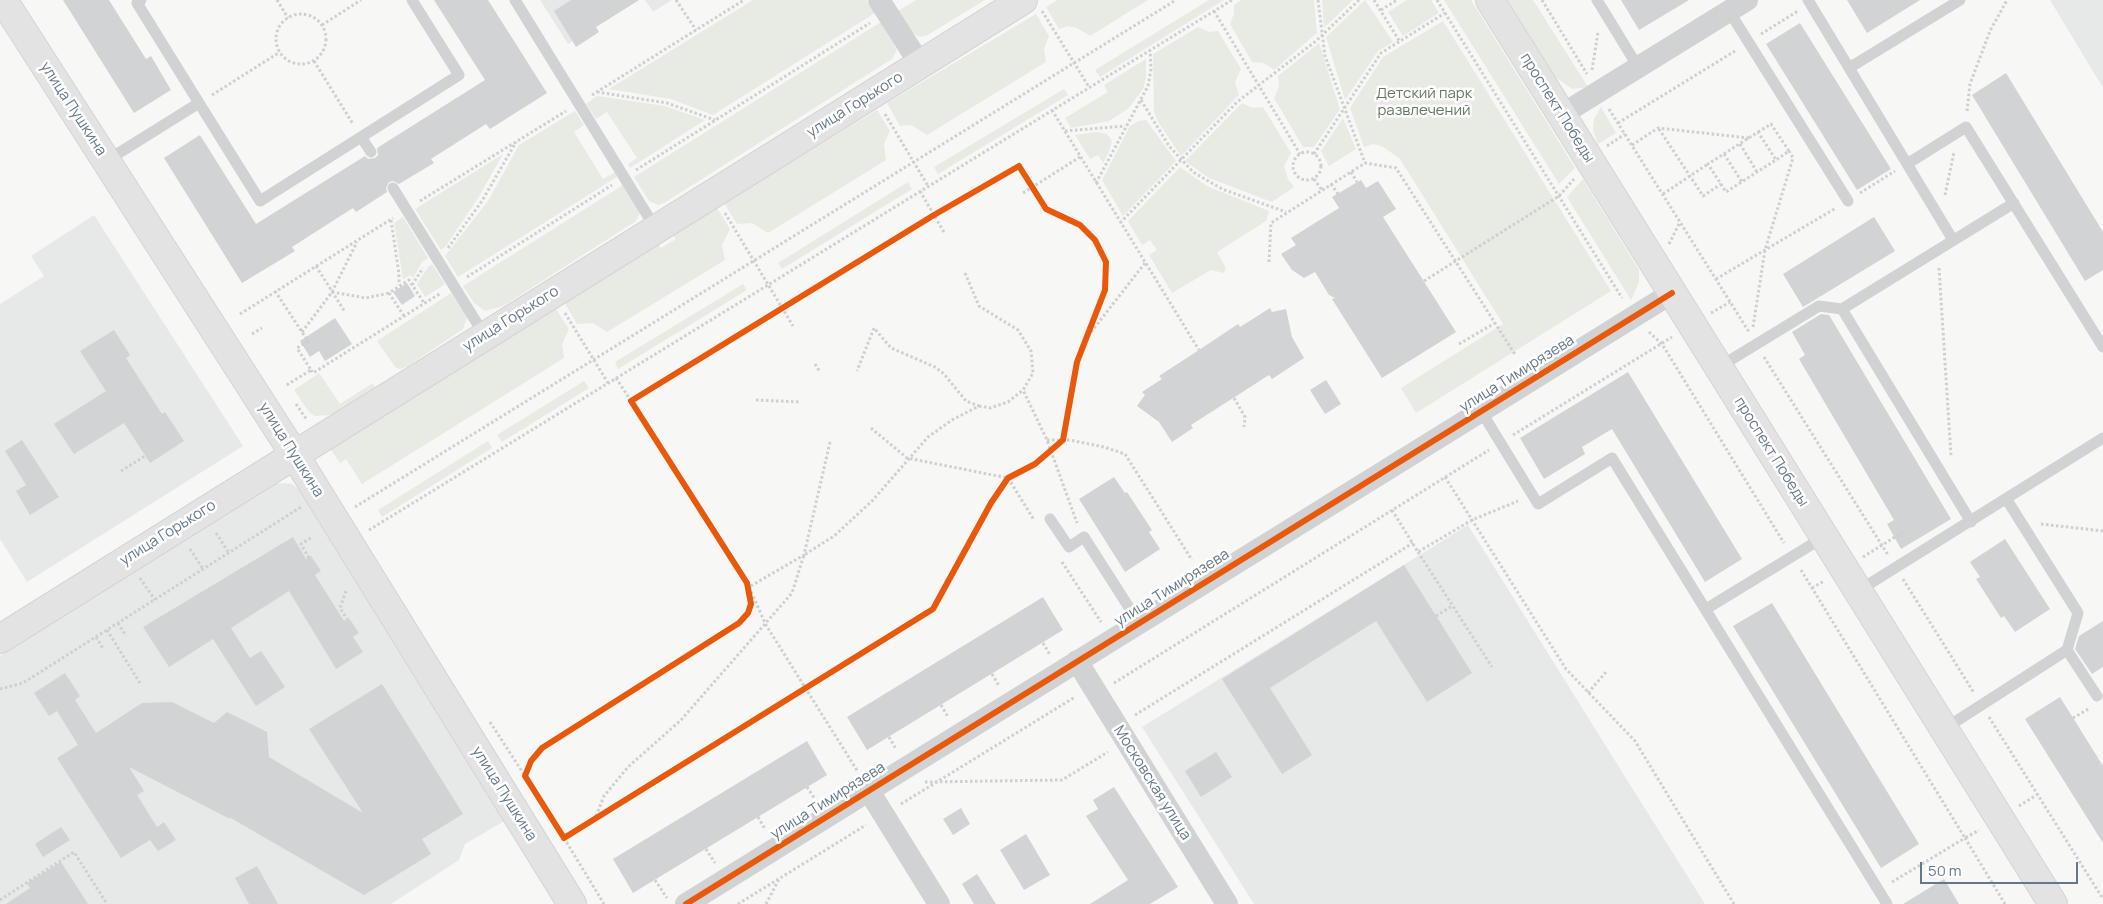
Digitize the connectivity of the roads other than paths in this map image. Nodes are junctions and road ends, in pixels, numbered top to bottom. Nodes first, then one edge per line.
1 (3, 0) edge
2 (141, 0) edge
3 (412, 0) edge
4 (514, 0) edge
5 (1490, 0) edge
6 (1960, 0) edge
7 (1809, 2) edge
8 (1742, 3) edge
9 (1032, 4) edge
10 (1599, 4) edge
11 (883, 6) edge
12 (920, 64) junction
13 (1638, 67) junction
14 (1849, 68) junction
15 (199, 103) junction
16 (1561, 115) junction
17 (361, 137) junction
18 (371, 152) dead end
19 (106, 161) junction
20 (1907, 164) junction
21 (393, 188) dead end
22 (1848, 201) road end
23 (2014, 203) junction
24 (656, 229) junction
25 (1953, 240) junction
26 (1672, 293) junction
27 (1842, 309) junction
28 (485, 336) junction
29 (2103, 347) edge
30 (1718, 368) junction
31 (1481, 411) junction
32 (2103, 438) edge
33 (294, 454) junction
34 (2007, 500) junction
35 (1050, 519) dead end
36 (1971, 522) junction
37 (1824, 537) junction
38 (1858, 591) junction
39 (1706, 609) junction
40 (1139, 623) junction
41 (0, 639) edge
42 (2067, 650) junction
43 (1077, 662) junction
44 (2101, 698) edge
45 (1944, 729) junction
46 (878, 785) junction
47 (1881, 899) edge
48 (572, 904) edge
49 (686, 904) edge
50 (939, 904) edge
51 (1227, 904) edge
52 (2053, 904) edge

1 - 19 main road, улица Пушкина
2 - 15 lane
3 - 17 lane
4 - 24 lane
5 - 16 main road, проспект Победы
6 - 14 lane
7 - 14 lane
8 - 13 street
8 - 22 lane
9 - 12 main road, улица Горького
10 - 13 lane
11 - 12 street
12 - 24 main road, улица Горького
13 - 16 street
14 - 20 lane
15 - 17 lane
15 - 19 lane
16 - 26 main road, проспект Победы
17 - 18 lane
19 - 33 main road, улица Пушкина
20 - 23 lane
20 - 25 lane
21 - 28 lane
23 - 25 lane
23 - 29 lane
24 - 28 main road, улица Горького
25 - 27 lane
26 - 30 main road, проспект Победы
26 - 31 street, улица Тимирязева
27 - 30 lane
27 - 36 lane
28 - 33 main road, улица Горького
30 - 37 main road, проспект Победы
31 - 39 lane
31 - 40 street, улица Тимирязева
32 - 34 lane
33 - 41 main road, улица Горького
33 - 48 main road, улица Пушкина
34 - 36 lane
34 - 42 lane
35 - 40 lane
36 - 38 lane
37 - 38 main road, проспект Победы
37 - 39 lane
38 - 45 main road, проспект Победы
39 - 47 lane
40 - 43 street, улица Тимирязева
42 - 44 lane
42 - 45 lane
43 - 46 street, улица Тимирязева
43 - 51 street, Московская улица
45 - 52 main road, проспект Победы
46 - 49 street, улица Тимирязева
46 - 50 street

